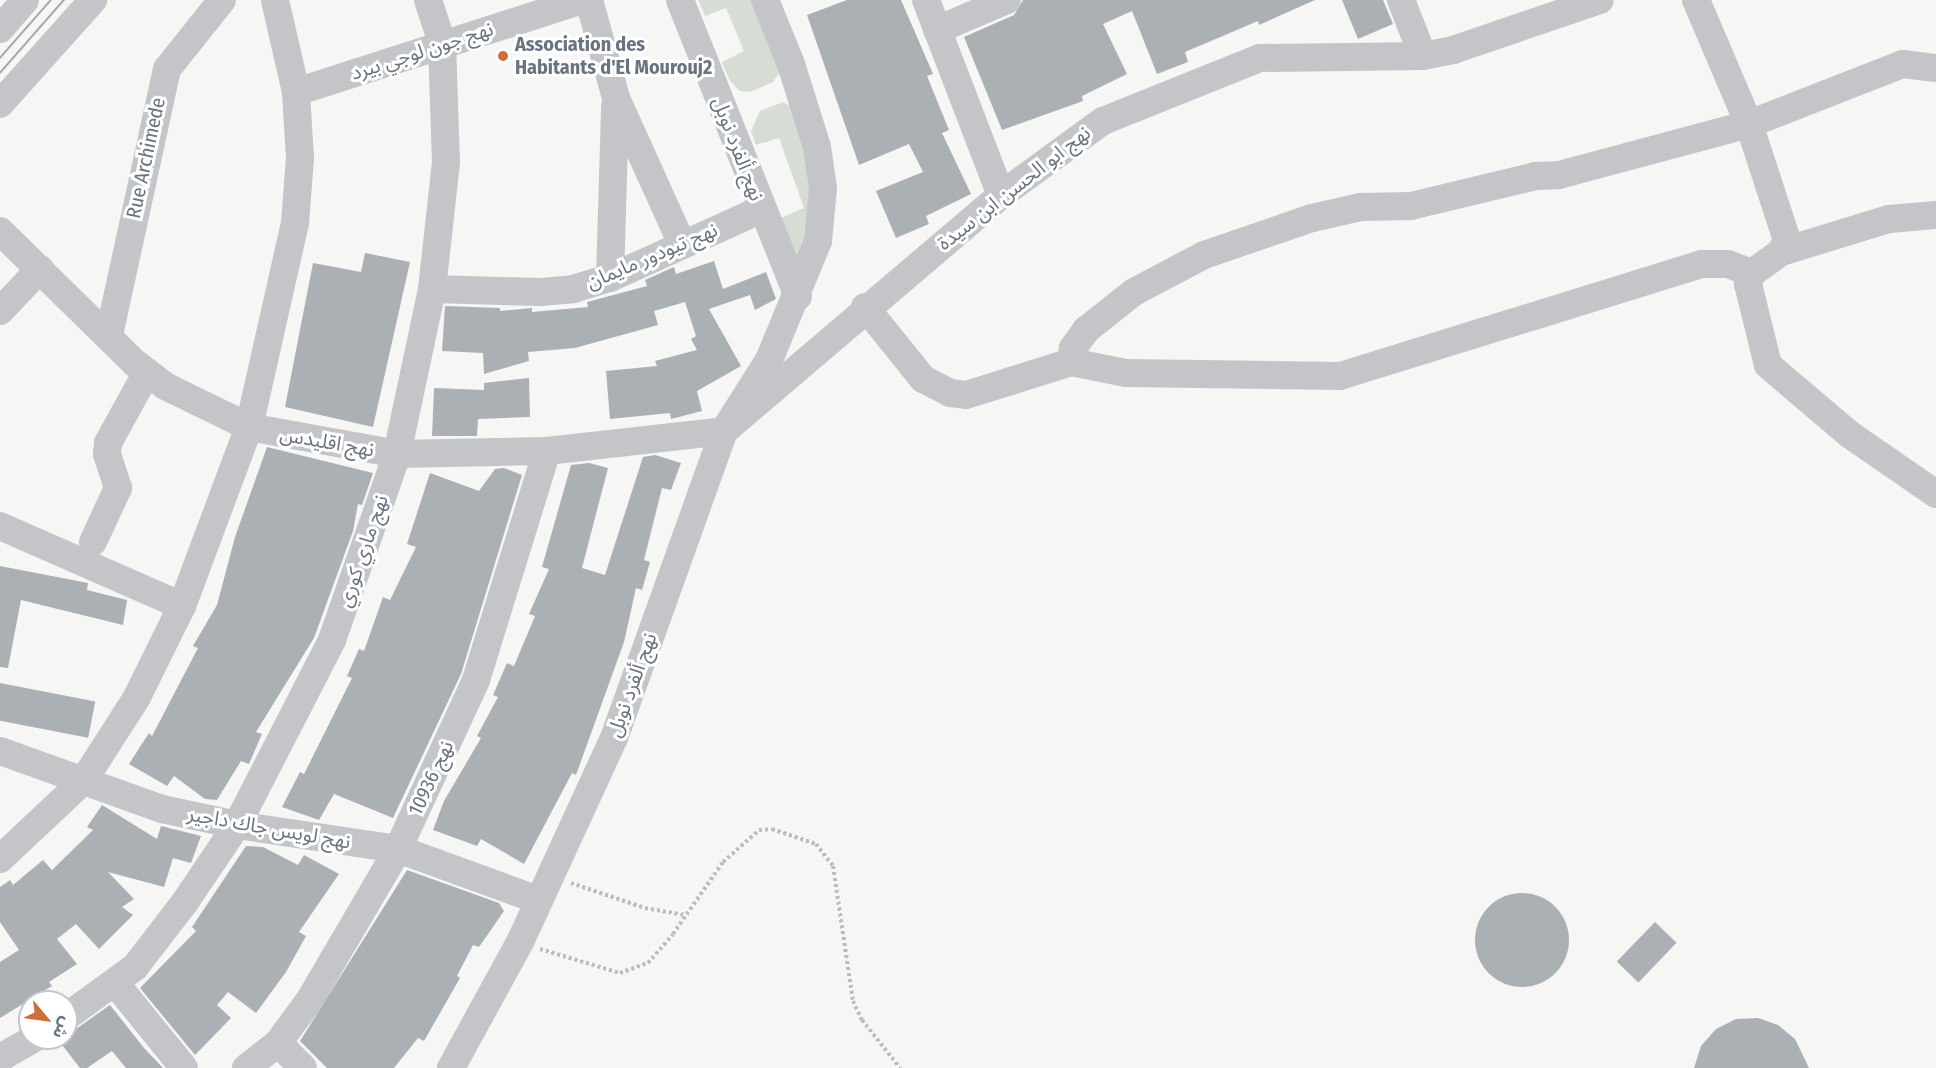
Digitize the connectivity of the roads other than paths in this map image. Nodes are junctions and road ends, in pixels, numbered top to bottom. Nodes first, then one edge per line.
1 (25, 0) edge
2 (93, 0) edge
3 (222, 0) edge
4 (275, 0) edge
5 (428, 0) edge
6 (583, 0) edge
7 (589, 0) edge
8 (680, 0) edge
9 (765, 0) edge
10 (926, 0) edge
11 (1007, 0) edge
12 (1401, 0) edge
13 (1600, 0) edge
14 (1696, 0) edge
15 (0, 29) edge
16 (937, 30) junction
17 (442, 43) junction
18 (1423, 56) junction
19 (1936, 68) edge
20 (296, 92) junction
21 (616, 98) junction
22 (0, 104) edge
23 (1749, 124) junction
24 (1000, 195) junction
25 (762, 209) junction
26 (1936, 215) edge
27 (0, 231) edge
28 (682, 244) junction
29 (1781, 252) junction
30 (40, 269) junction
31 (1752, 273) junction
32 (610, 278) junction
33 (432, 289) junction
34 (798, 296) junction
35 (865, 307) junction
36 (0, 311) edge
37 (110, 334) junction
38 (1071, 362) junction
39 (147, 372) junction
40 (249, 427) junction
41 (724, 431) junction
42 (547, 452) junction
43 (397, 454) junction
44 (1936, 494) edge
45 (0, 526) edge
46 (93, 542) dead end
47 (182, 606) junction
48 (0, 751) edge
49 (84, 780) junction
50 (237, 825) junction
51 (398, 849) junction
52 (0, 859) edge
53 (544, 889) junction
54 (116, 984) junction
55 (78, 1009) edge
56 (278, 1043) junction
57 (18, 1047) edge
58 (0, 1058) edge
59 (184, 1068) edge
60 (246, 1068) edge
61 (303, 1068) edge
62 (451, 1068) edge

1 - 15 street
2 - 22 street
3 - 37 street, Rue Archimede
4 - 20 street
5 - 17 street, نهج ماري كوري
6 - 17 street, نهج جون لوجي بيرد
7 - 21 street
8 - 25 street, نهج ألفرد نوبل
9 - 34 street, نهج ألفرد نوبل
10 - 16 street
11 - 16 street
12 - 18 street
13 - 18 street, نهج ابو الحسن ابن سيدة
14 - 23 street
16 - 24 street
17 - 20 street, نهج جون لوجي بيرد
17 - 33 street, نهج ماري كوري
18 - 24 street, نهج ابو الحسن ابن سيدة
19 - 23 street
20 - 40 street
21 - 28 street
21 - 32 street
23 - 29 street
23 - 38 street
24 - 35 street, نهج ابو الحسن ابن سيدة
25 - 28 street, نهج تيودور مايمان
25 - 34 street, نهج ألفرد نوبل
26 - 29 street
27 - 30 street, نهج اقليدس
28 - 32 street, نهج تيودور مايمان
29 - 31 street
30 - 36 street
30 - 37 street, نهج اقليدس
31 - 38 street
31 - 44 street
32 - 33 street, نهج تيودور مايمان
33 - 43 street, نهج ماري كوري
34 - 41 street, نهج ألفرد نوبل
35 - 38 street
35 - 41 street, نهج ابو الحسن ابن سيدة
37 - 39 street, نهج اقليدس
39 - 40 street, نهج اقليدس
39 - 46 street
40 - 43 street, نهج اقليدس
40 - 47 street
41 - 42 street, نهج اقليدس
41 - 53 street, نهج ألفرد نوبل
42 - 43 street, نهج اقليدس
42 - 51 street, نهج 10936
43 - 50 street, نهج ماري كوري
45 - 47 street
47 - 49 street
48 - 49 street, نهج لويس جاك داجير
49 - 50 street, نهج لويس جاك داجير
49 - 52 street
50 - 51 street, نهج لويس جاك داجير
50 - 54 street, نهج ماري كوري
51 - 53 street, نهج لويس جاك داجير
51 - 56 street, نهج 10936
53 - 62 street, نهج ألفرد نوبل
54 - 55 street, نهج ماري كوري
54 - 59 street
56 - 60 street, نهج 10936
56 - 61 street
57 - 58 street

